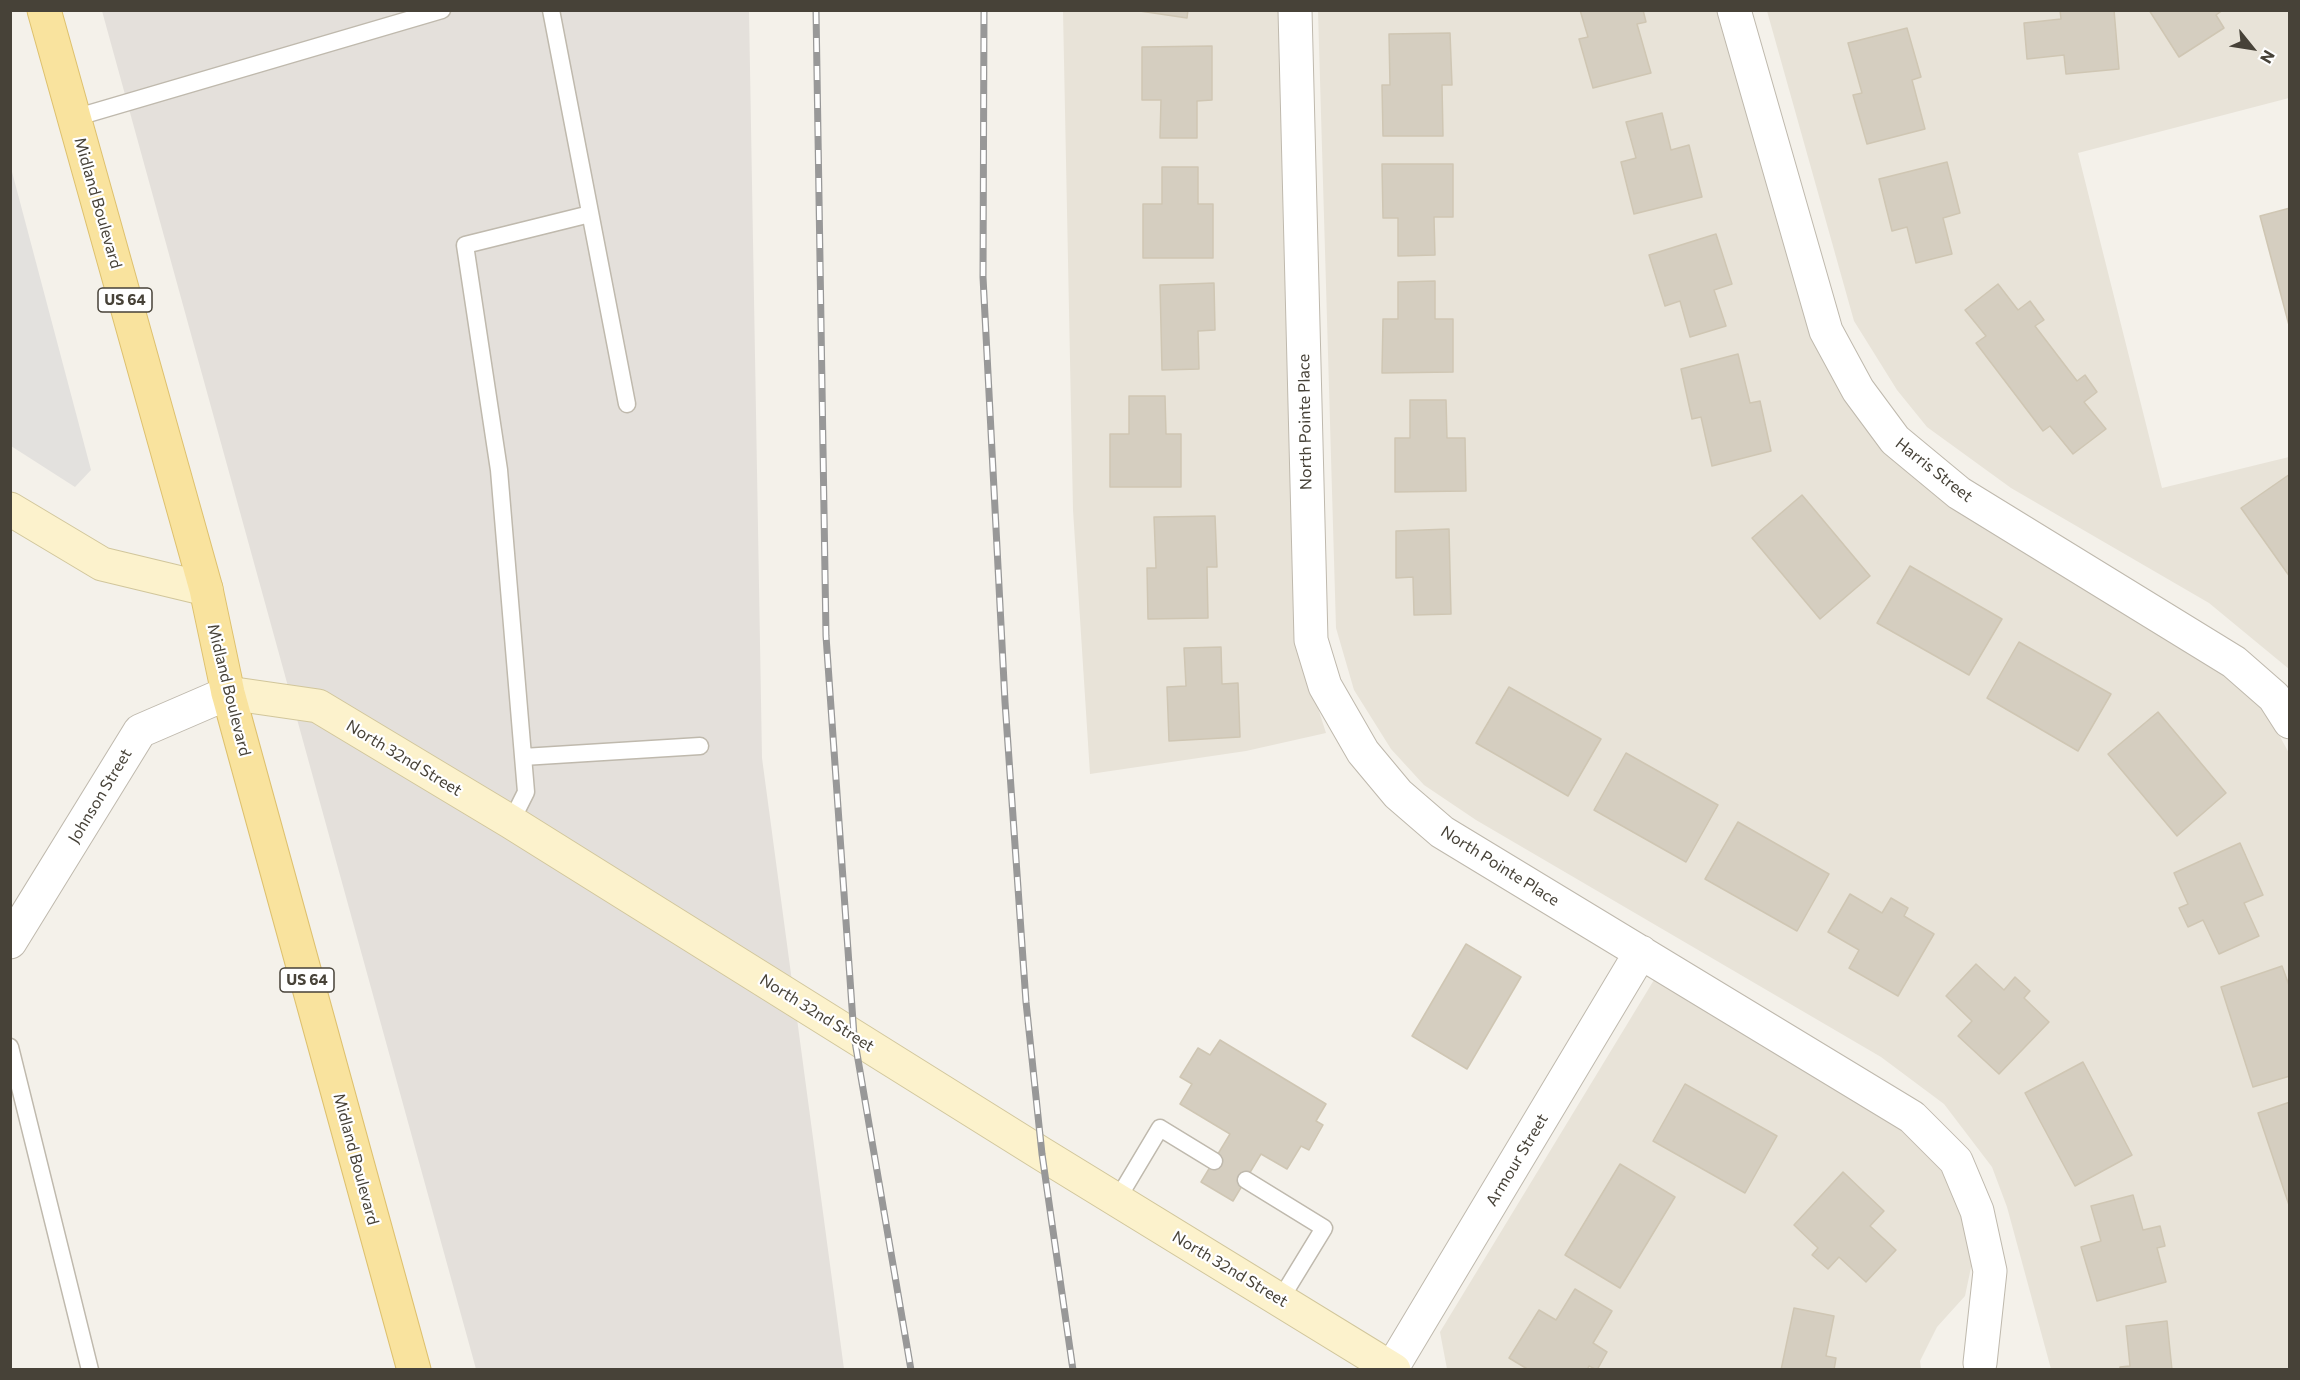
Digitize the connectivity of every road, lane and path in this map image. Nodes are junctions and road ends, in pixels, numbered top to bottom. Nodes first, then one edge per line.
1 (44, 10) edge
2 (551, 10) edge
3 (1295, 10) edge
4 (1734, 10) edge
5 (437, 11) edge
6 (74, 118) junction
7 (590, 214) junction
8 (627, 404) dead end
9 (10, 509) edge
10 (206, 589) junction
11 (228, 693) junction
12 (2289, 722) edge
13 (700, 746) dead end
14 (523, 757) junction
15 (511, 822) junction
16 (10, 942) edge
17 (1641, 952) junction
18 (10, 1047) edge
19 (1214, 1161) dead end
20 (1246, 1180) dead end
21 (1117, 1200) junction
22 (1280, 1300) junction
23 (1980, 1363) dead end
24 (1393, 1369) edge
25 (90, 1370) edge
26 (414, 1370) edge

1 - 6 main road, Midland Boulevard / US 64
2 - 7 lane
3 - 17 street, North Pointe Place
4 - 12 street, Harris Street
5 - 6 lane
6 - 10 main road, Midland Boulevard / US 64
7 - 8 lane
7 - 14 lane
9 - 10 street
10 - 11 main road, Midland Boulevard / US 64
11 - 15 street, North 32nd Street
11 - 16 street, Johnson Street
11 - 26 main road, Midland Boulevard / US 64
13 - 14 lane
14 - 15 lane
15 - 21 street, North 32nd Street
17 - 23 street, North Pointe Place
17 - 24 street, Armour Street
18 - 25 lane
19 - 21 lane
20 - 22 lane
21 - 22 street, North 32nd Street
22 - 24 street, North 32nd Street

